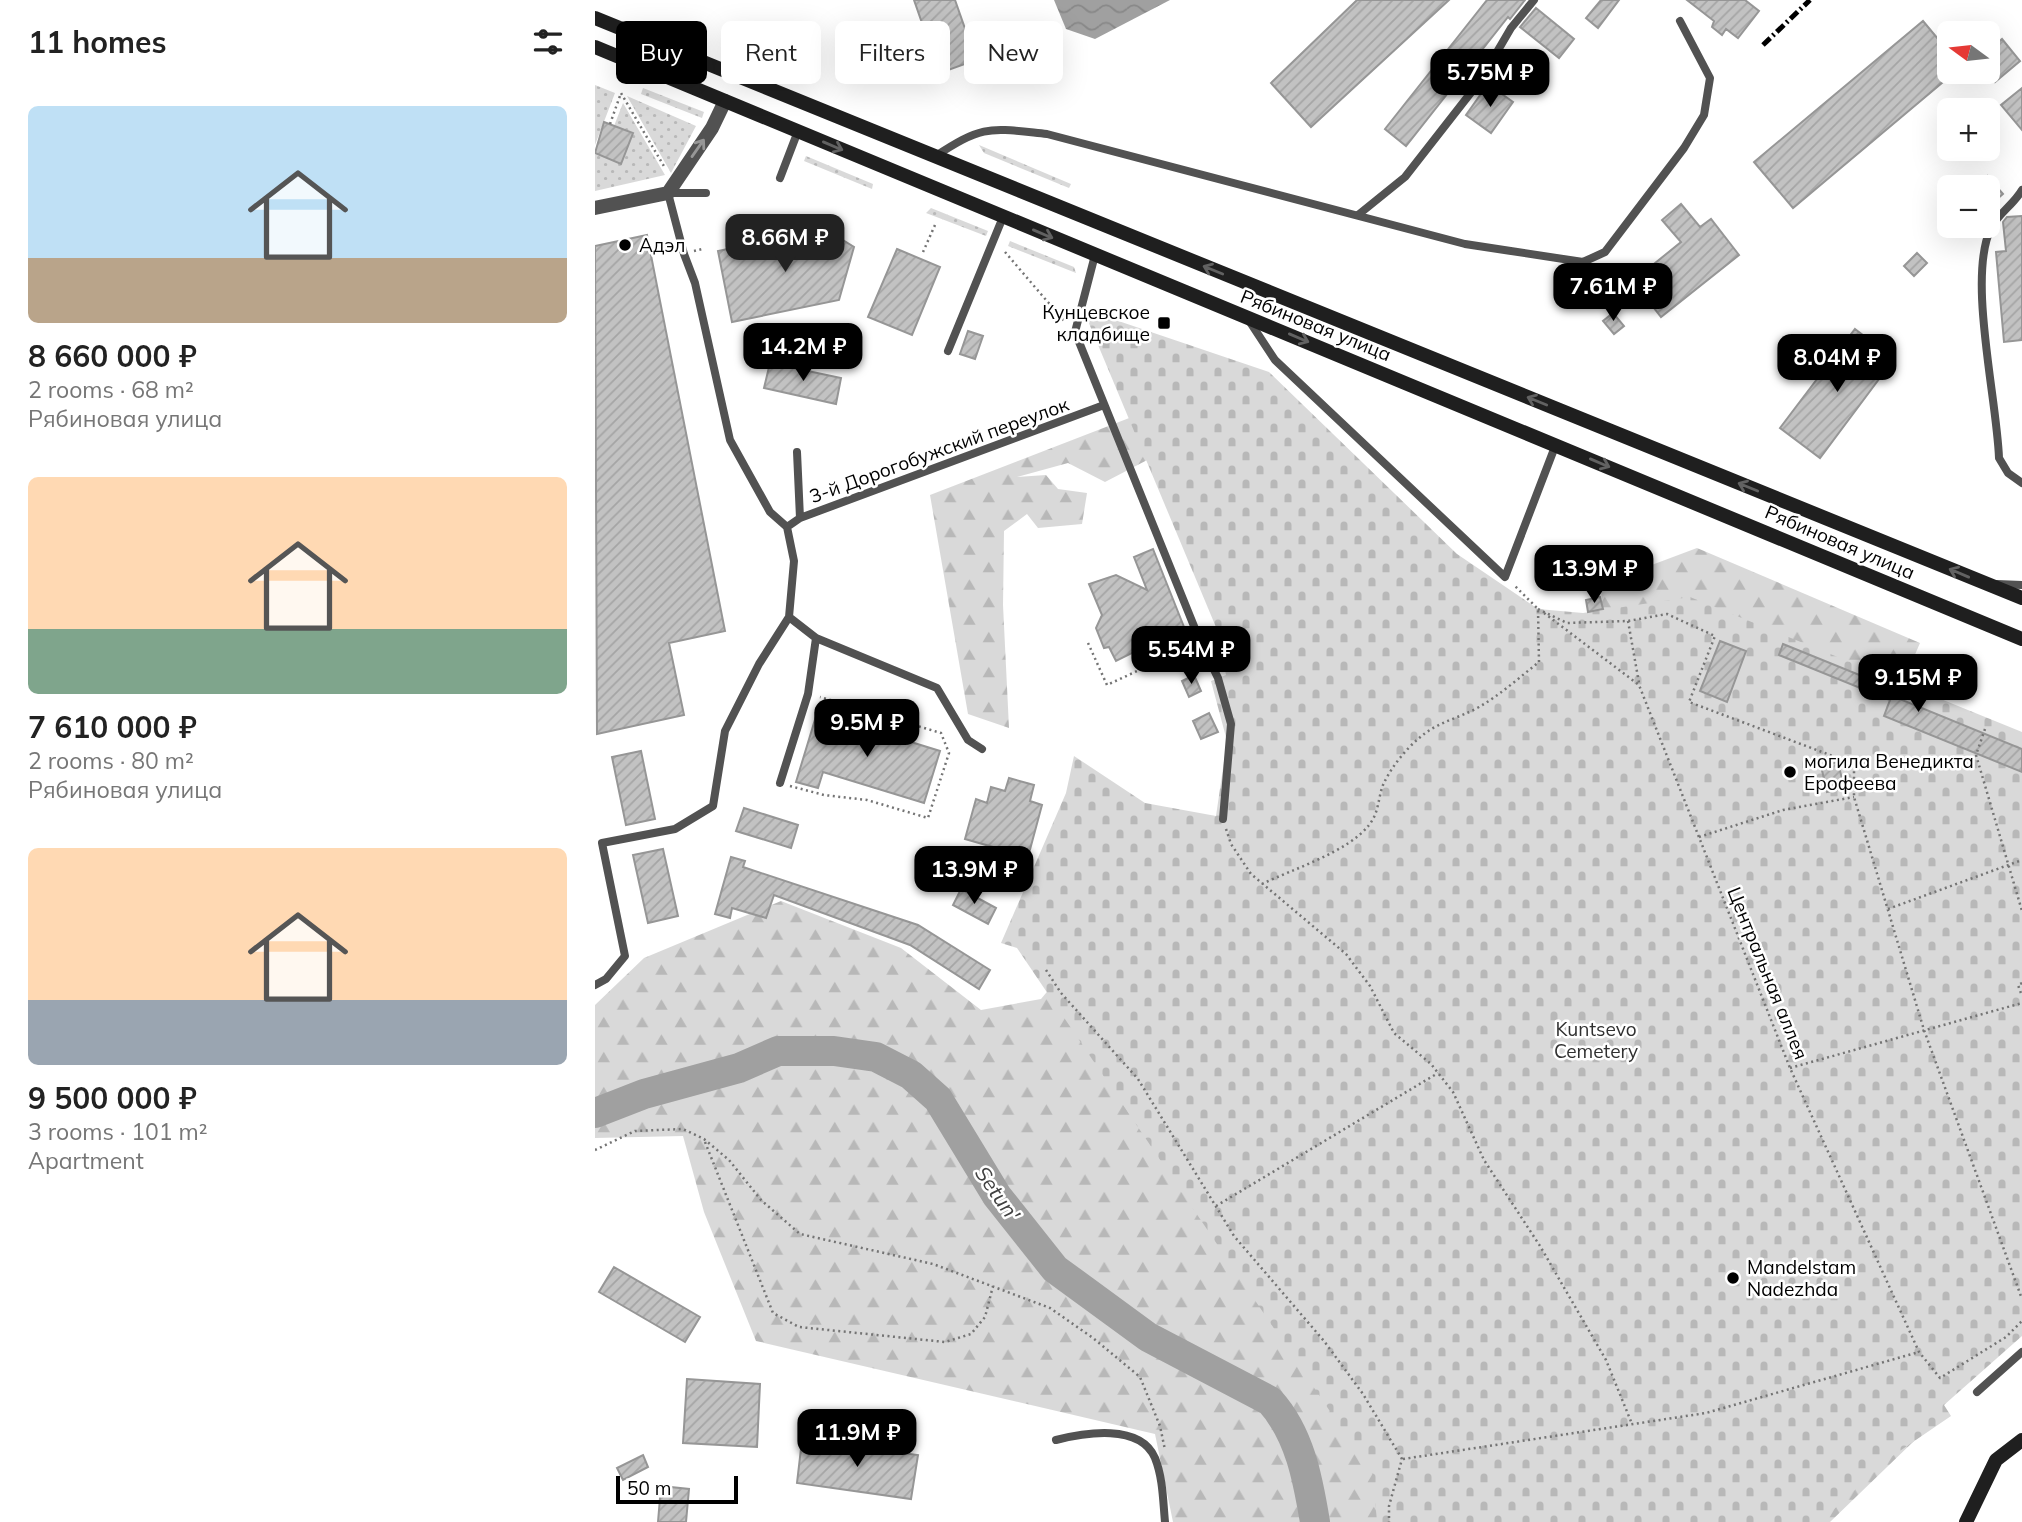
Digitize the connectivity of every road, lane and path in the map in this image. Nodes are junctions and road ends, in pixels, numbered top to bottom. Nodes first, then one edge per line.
1 (1534, 0) edge
2 (595, 18) edge
3 (1680, 21) dead end
4 (595, 47) edge
5 (725, 101) junction
6 (610, 124) dead end
7 (798, 131) junction
8 (934, 157) junction
9 (780, 178) dead end
10 (671, 187) junction
11 (2022, 190) edge
12 (706, 193) dead end
13 (595, 208) edge
14 (1358, 215) junction
15 (1003, 217) junction
16 (935, 225) dead end
17 (923, 252) dead end
18 (1005, 252) dead end
19 (1095, 255) junction
20 (1247, 317) junction
21 (1075, 332) junction
22 (948, 351) dead end
23 (1104, 405) junction
24 (1556, 444) junction
25 (797, 452) dead end
26 (2022, 484) edge
27 (800, 518) junction
28 (787, 527) junction
29 (1505, 577) junction
30 (1987, 584) junction
31 (2022, 585) edge
32 (2022, 598) edge
33 (1538, 609) junction
34 (789, 617) junction
35 (1628, 621) junction
36 (816, 638) junction
37 (2022, 639) edge
38 (1088, 643) dead end
39 (1182, 650) dead end
40 (1639, 685) junction
41 (808, 694) junction
42 (1985, 729) dead end
43 (982, 749) dead end
44 (781, 783) joint
45 (1854, 797) junction
46 (1223, 819) joint
47 (595, 836) edge
48 (1699, 837) junction
49 (602, 844) junction
50 (2022, 860) edge
51 (2009, 865) junction
52 (1262, 884) junction
53 (1888, 909) junction
54 (2022, 911) edge
55 (1046, 970) dead end
56 (2022, 983) edge
57 (595, 985) edge
58 (2022, 996) edge
59 (2022, 1003) edge
60 (1924, 1030) junction
61 (1790, 1068) junction
62 (1438, 1073) junction
63 (704, 1139) junction
64 (595, 1150) edge
65 (1216, 1206) junction
66 (993, 1286) junction
67 (2022, 1298) edge
68 (2022, 1321) edge
69 (1919, 1352) junction
70 (2022, 1352) edge
71 (1977, 1392) dead end
72 (1632, 1424) junction
73 (1056, 1440) dead end
74 (2022, 1440) edge
75 (2022, 1449) edge
76 (2004, 1451) junction
77 (1402, 1459) junction
78 (1167, 1462) dead end
79 (1165, 1522) edge
80 (1389, 1522) edge
81 (1966, 1522) edge

1 - 14 lane
2 - 8 main road, Рябиновая улица
3 - 14 lane
4 - 5 main road, Рябиновая улица
5 - 7 main road, Рябиновая улица
10 -> 5 street
6 - 10 path
7 - 9 lane
7 -> 15 main road, Рябиновая улица
8 - 14 lane
30 -> 8 main road, Рябиновая улица
10 - 12 lane
10 - 13 street
10 - 28 lane
11 - 26 lane
15 -> 19 main road, Рябиновая улица
15 - 22 lane
16 - 17 path
18 - 21 path
19 - 20 main road, Рябиновая улица
19 - 21 lane
20 -> 24 main road, Рябиновая улица
20 - 29 lane
21 - 23 lane
23 - 27 lane, 3-й Дорогобужский переулок
23 - 46 lane
24 - 29 lane
24 -> 37 main road, Рябиновая улица
25 - 27 lane
27 - 28 lane, 3-й Дорогобужский переулок
28 - 34 lane
29 - 33 path
30 - 31 lane
30 - 32 main road, Рябиновая улица
33 - 35 path
33 - 40 path
33 - 52 path
34 - 36 lane
34 - 49 lane
35 - 40 path, Центральная аллея
35 - 45 path
36 - 41 lane
36 - 43 lane
38 - 39 path
40 - 48 path, Центральная аллея
41 - 44 lane
41 - 44 path
42 - 51 path
45 - 48 path
45 - 53 path
46 - 52 path
47 - 49 lane
48 - 61 path, Центральная аллея
49 - 57 lane
50 - 51 path
51 - 53 path
51 - 54 path
52 - 62 path
53 - 60 path
55 - 65 path
56 - 58 path
59 - 60 path
60 - 61 path
60 - 67 path
61 - 69 path, Центральная аллея
62 - 65 path
62 - 72 path
63 - 64 path
63 - 66 path
63 - 66 path
65 - 77 path
66 - 78 path
68 - 69 path, Центральная аллея
69 - 72 path
70 - 71 lane
72 - 77 path
73 - 79 lane
74 - 76 main road
75 - 76 main road
76 - 81 main road
77 - 80 path

